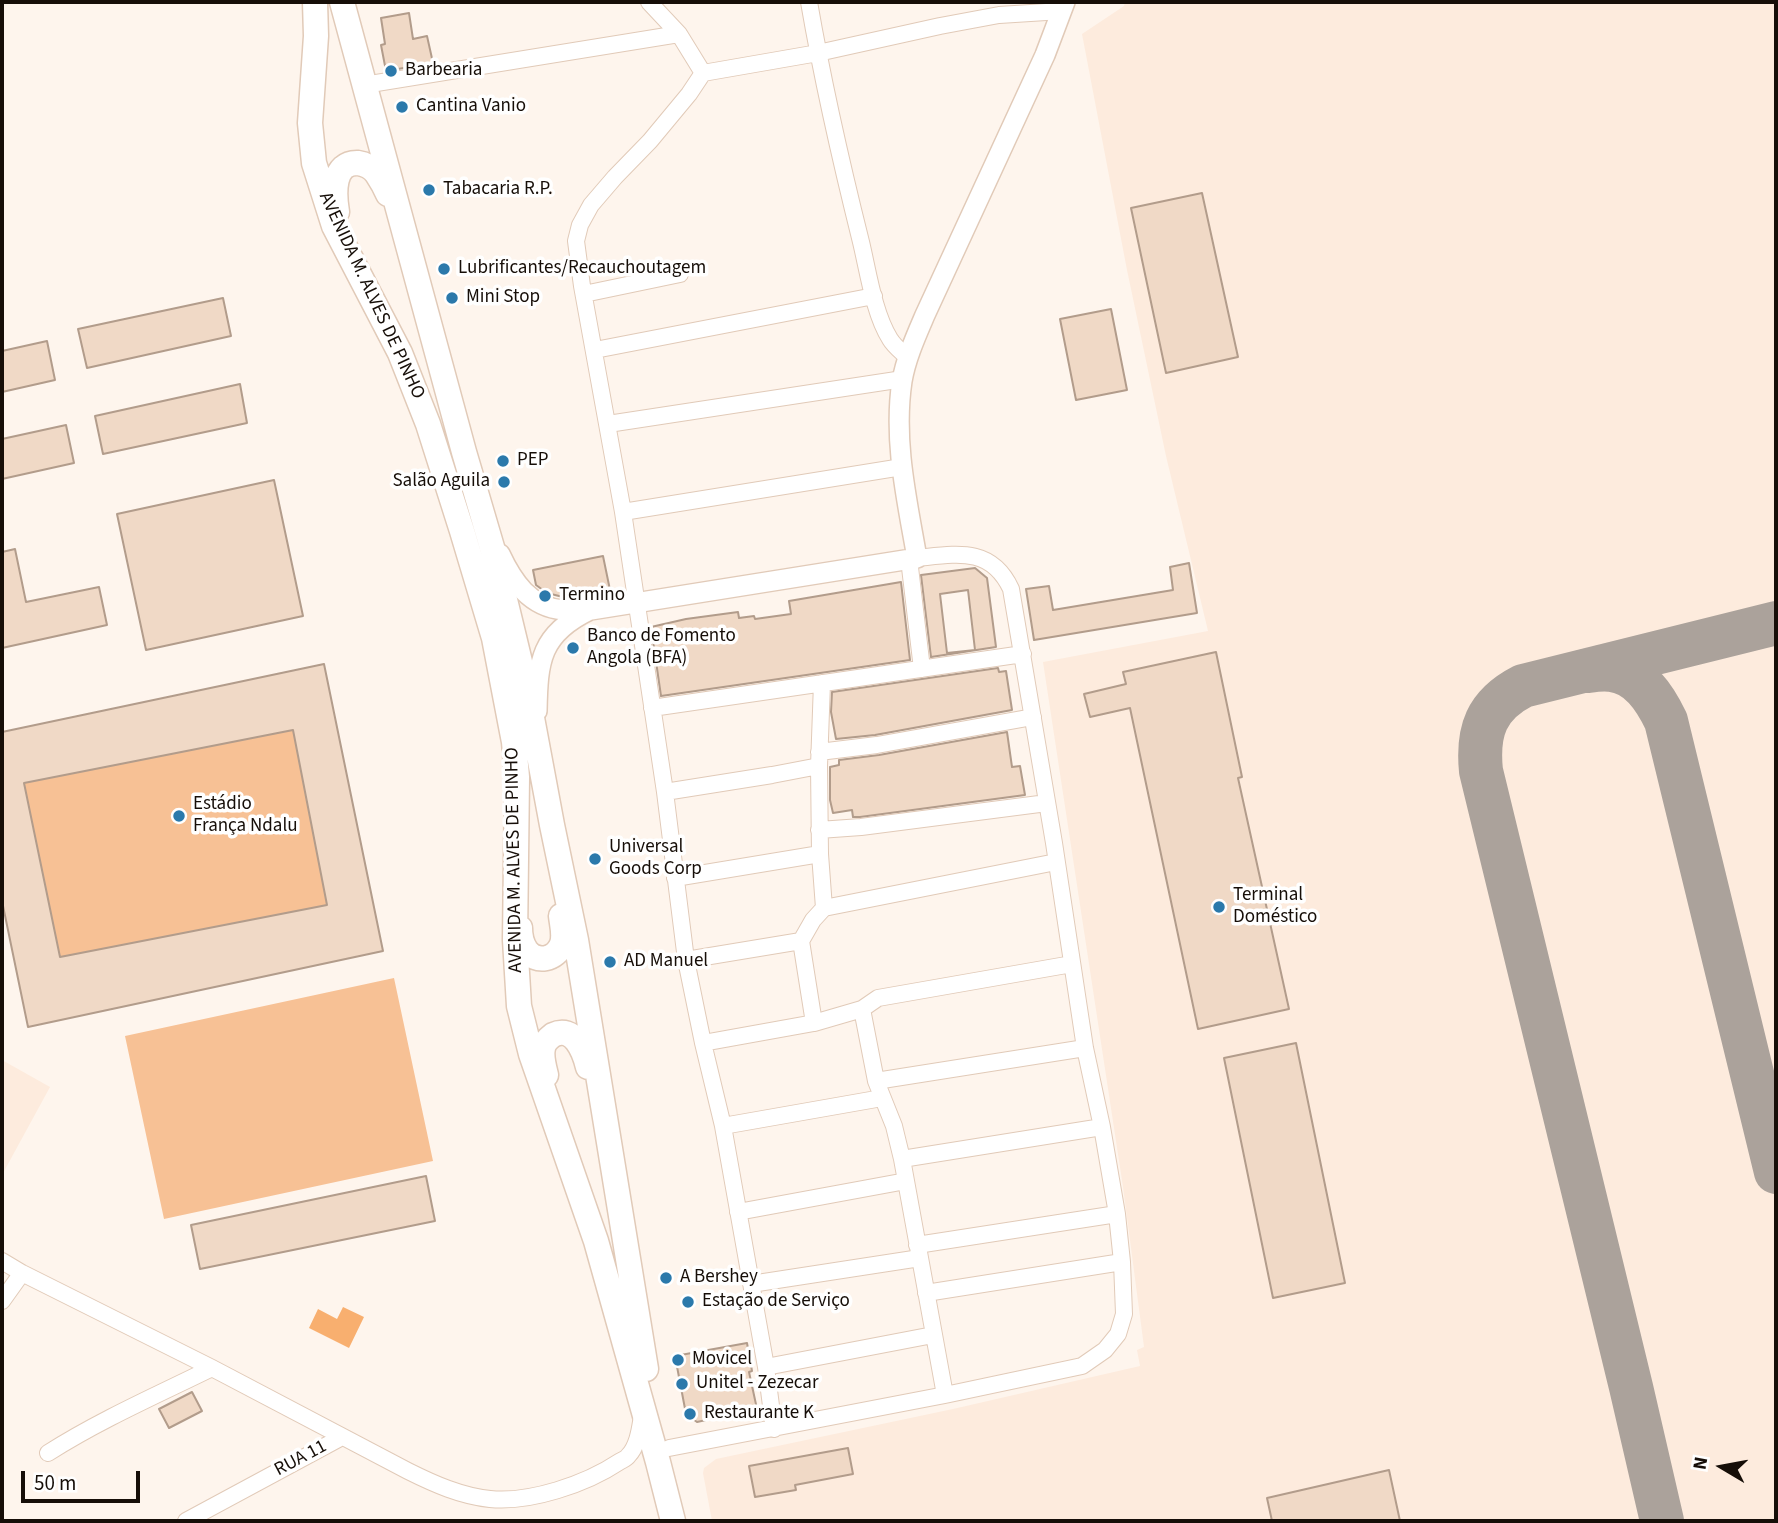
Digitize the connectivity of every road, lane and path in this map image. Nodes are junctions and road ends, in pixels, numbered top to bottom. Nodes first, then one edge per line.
1 (315, 2) edge
2 (342, 2) edge
3 (649, 2) edge
4 (809, 2) edge
5 (1063, 6) edge
6 (679, 34) junction
7 (818, 52) junction
8 (704, 74) junction
9 (364, 85) junction
10 (407, 243) junction
11 (353, 262) junction
12 (680, 274) dead end
13 (584, 294) junction
14 (874, 296) junction
15 (595, 350) junction
16 (908, 358) junction
17 (903, 379) junction
18 (608, 424) junction
19 (902, 467) junction
20 (624, 512) junction
21 (484, 515) junction
22 (913, 559) junction
23 (637, 603) junction
24 (591, 610) junction
25 (1023, 654) junction
26 (922, 669) junction
27 (822, 683) junction
28 (652, 708) junction
29 (1033, 717) junction
30 (540, 757) junction
31 (819, 759) junction
32 (665, 792) junction
33 (1047, 803) junction
34 (552, 825) junction
35 (819, 830) junction
36 (517, 833) junction
37 (820, 854) junction
38 (1056, 862) junction
39 (675, 878) junction
40 (824, 908) junction
41 (801, 941) junction
42 (686, 960) junction
43 (1072, 964) junction
44 (862, 1009) junction
45 (814, 1023) junction
46 (703, 1043) junction
47 (1086, 1048) junction
48 (876, 1081) junction
49 (883, 1098) junction
50 (723, 1126) junction
51 (1102, 1127) junction
52 (902, 1159) junction
53 (612, 1163) junction
54 (571, 1167) junction
55 (906, 1181) junction
56 (738, 1212) junction
57 (1117, 1214) junction
58 (918, 1252) junction
59 (2, 1261) edge
60 (1122, 1262) junction
61 (22, 1273) junction
62 (751, 1284) junction
63 (926, 1293) junction
64 (2, 1301) edge
65 (933, 1335) junction
66 (766, 1367) junction
67 (212, 1368) junction
68 (945, 1395) junction
69 (643, 1410) junction
70 (774, 1429) junction
71 (342, 1437) junction
72 (669, 1448) junction
73 (48, 1453) dead end
74 (186, 1521) edge
75 (673, 1521) edge
76 (688, 1521) edge

1 - 11 main road, AVENIDA M. ALVES DE PINHO
2 - 9 main road, AVENIDA M. ALVES DE PINHO
3 - 6 street
4 - 7 street
5 - 7 street
5 - 16 street
6 - 8 street
6 - 9 street
7 - 8 street
7 - 14 street
8 - 13 street
9 - 10 main road, AVENIDA M. ALVES DE PINHO
10 - 11 main road
10 - 21 main road, AVENIDA M. ALVES DE PINHO
11 - 36 main road, AVENIDA M. ALVES DE PINHO
12 - 13 street
13 - 15 street
14 - 15 street
14 - 16 street
15 - 18 street
16 - 17 street
17 - 18 street
17 - 19 street
18 - 20 street
19 - 20 street
19 - 22 street
20 - 23 street
21 - 24 street
21 - 30 main road, AVENIDA M. ALVES DE PINHO
22 - 23 street
22 - 25 street
22 - 26 street
23 - 24 street
23 - 28 street
24 - 30 street
25 - 26 street
25 - 29 street
26 - 27 street
27 - 28 street
27 - 31 street
28 - 32 street
29 - 31 street
29 - 33 street
30 - 34 main road, AVENIDA M. ALVES DE PINHO
31 - 32 street
31 - 35 street
32 - 39 street
33 - 35 street
33 - 38 street
34 - 36 main road
34 - 53 main road, AVENIDA M. ALVES DE PINHO
35 - 37 street
36 - 54 main road, AVENIDA M. ALVES DE PINHO
37 - 39 street
37 - 40 street
38 - 40 street
38 - 43 street
39 - 42 street
40 - 41 street
41 - 42 street
41 - 45 street
42 - 46 street
43 - 44 street
43 - 47 street
44 - 45 street
44 - 48 street
45 - 46 street
46 - 50 street
47 - 48 street
47 - 51 street
48 - 49 street
49 - 50 street
49 - 52 street
50 - 56 street
51 - 52 street
51 - 57 street
52 - 55 street
53 - 54 main road
53 - 72 main road, AVENIDA M. ALVES DE PINHO
54 - 69 main road, AVENIDA M. ALVES DE PINHO
55 - 56 street
55 - 58 street
56 - 62 street
57 - 58 street
57 - 60 street
58 - 62 street
58 - 63 street
59 - 61 street
60 - 63 street
60 - 68 street
61 - 64 street
61 - 67 street
62 - 66 street
63 - 65 street
65 - 66 street
65 - 68 street
66 - 70 street
67 - 71 street
67 - 73 street
68 - 70 street
69 - 71 street
69 - 75 main road, AVENIDA M. ALVES DE PINHO
70 - 72 street
71 - 74 street, RUA 11
72 - 76 main road, AVENIDA M. ALVES DE PINHO

